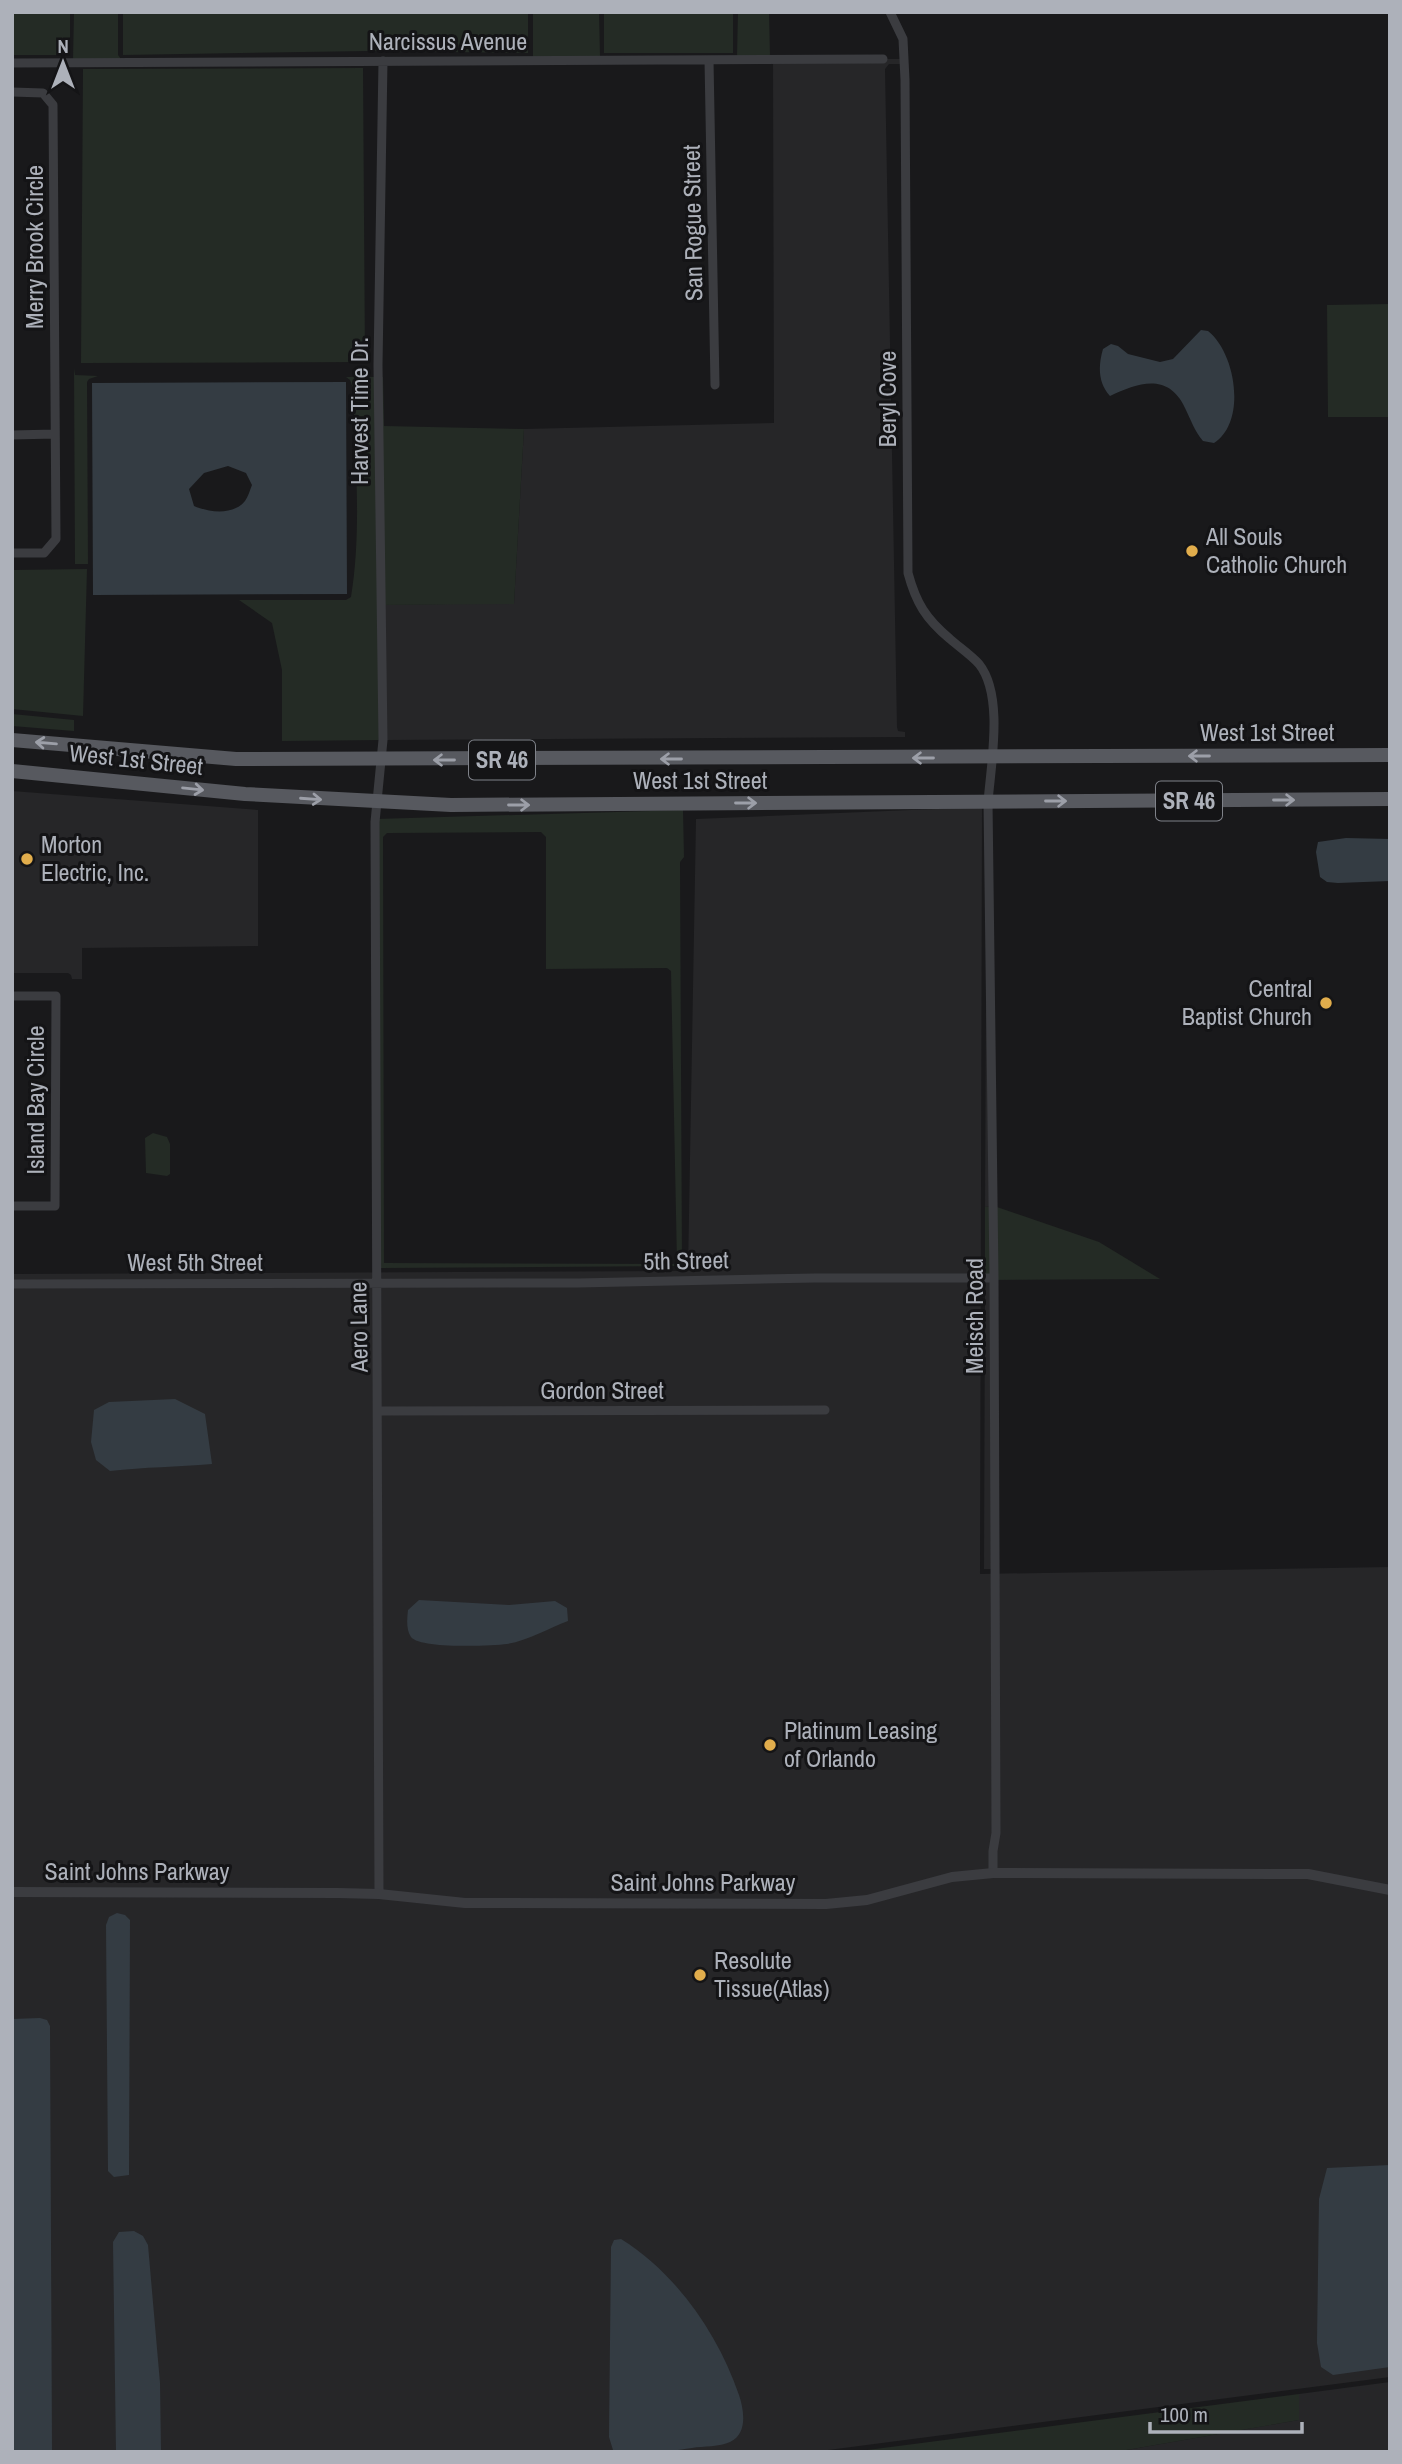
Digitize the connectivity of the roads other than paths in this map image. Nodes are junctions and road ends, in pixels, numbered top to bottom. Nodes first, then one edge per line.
1 (890, 12) edge
2 (883, 59) dead end
3 (709, 60) junction
4 (383, 61) junction
5 (12, 63) edge
6 (12, 92) edge
7 (715, 386) dead end
8 (12, 435) edge
9 (55, 435) junction
10 (12, 553) edge
11 (12, 740) edge
12 (1390, 754) edge
13 (992, 758) junction
14 (382, 760) junction
15 (12, 771) edge
16 (1390, 799) edge
17 (377, 802) junction
18 (988, 802) junction
19 (12, 996) edge
20 (12, 1206) edge
21 (995, 1278) junction
22 (378, 1281) junction
23 (12, 1283) edge
24 (825, 1410) dead end
25 (379, 1411) junction
26 (993, 1873) junction
27 (1390, 1890) edge
28 (12, 1892) edge
29 (379, 1895) junction

1 - 13 street, Beryl Cove
2 - 3 street, Narcissus Avenue
3 - 4 street, Narcissus Avenue
3 - 7 street, San Rogue Street
4 - 5 street, Narcissus Avenue
4 - 14 street, Harvest Time Dr.
6 - 9 street, Merry Brook Circle
8 - 9 street
9 - 10 street, Merry Brook Circle
14 -> 11 main road, West 1st Street / SR 46
12 -> 13 main road, West 1st Street / SR 46
13 -> 14 main road, West 1st Street / SR 46
13 - 18 street, Meisch Road
14 - 17 street, Aero Lane
15 -> 17 main road, West 1st Street / SR 46
18 -> 16 main road, West 1st Street / SR 46
17 -> 18 main road, West 1st Street / SR 46
17 - 22 street, Aero Lane
18 - 21 street, Meisch Road
19 - 20 street, Island Bay Circle
21 - 22 street, 5th Street
21 - 26 street, Meisch Road
22 - 23 street, West 5th Street
22 - 25 street, Aero Lane
24 - 25 street, Gordon Street
25 - 29 street, Aero Lane
26 - 27 street, Saint Johns Parkway
26 - 29 street, Saint Johns Parkway
28 - 29 street, Saint Johns Parkway

